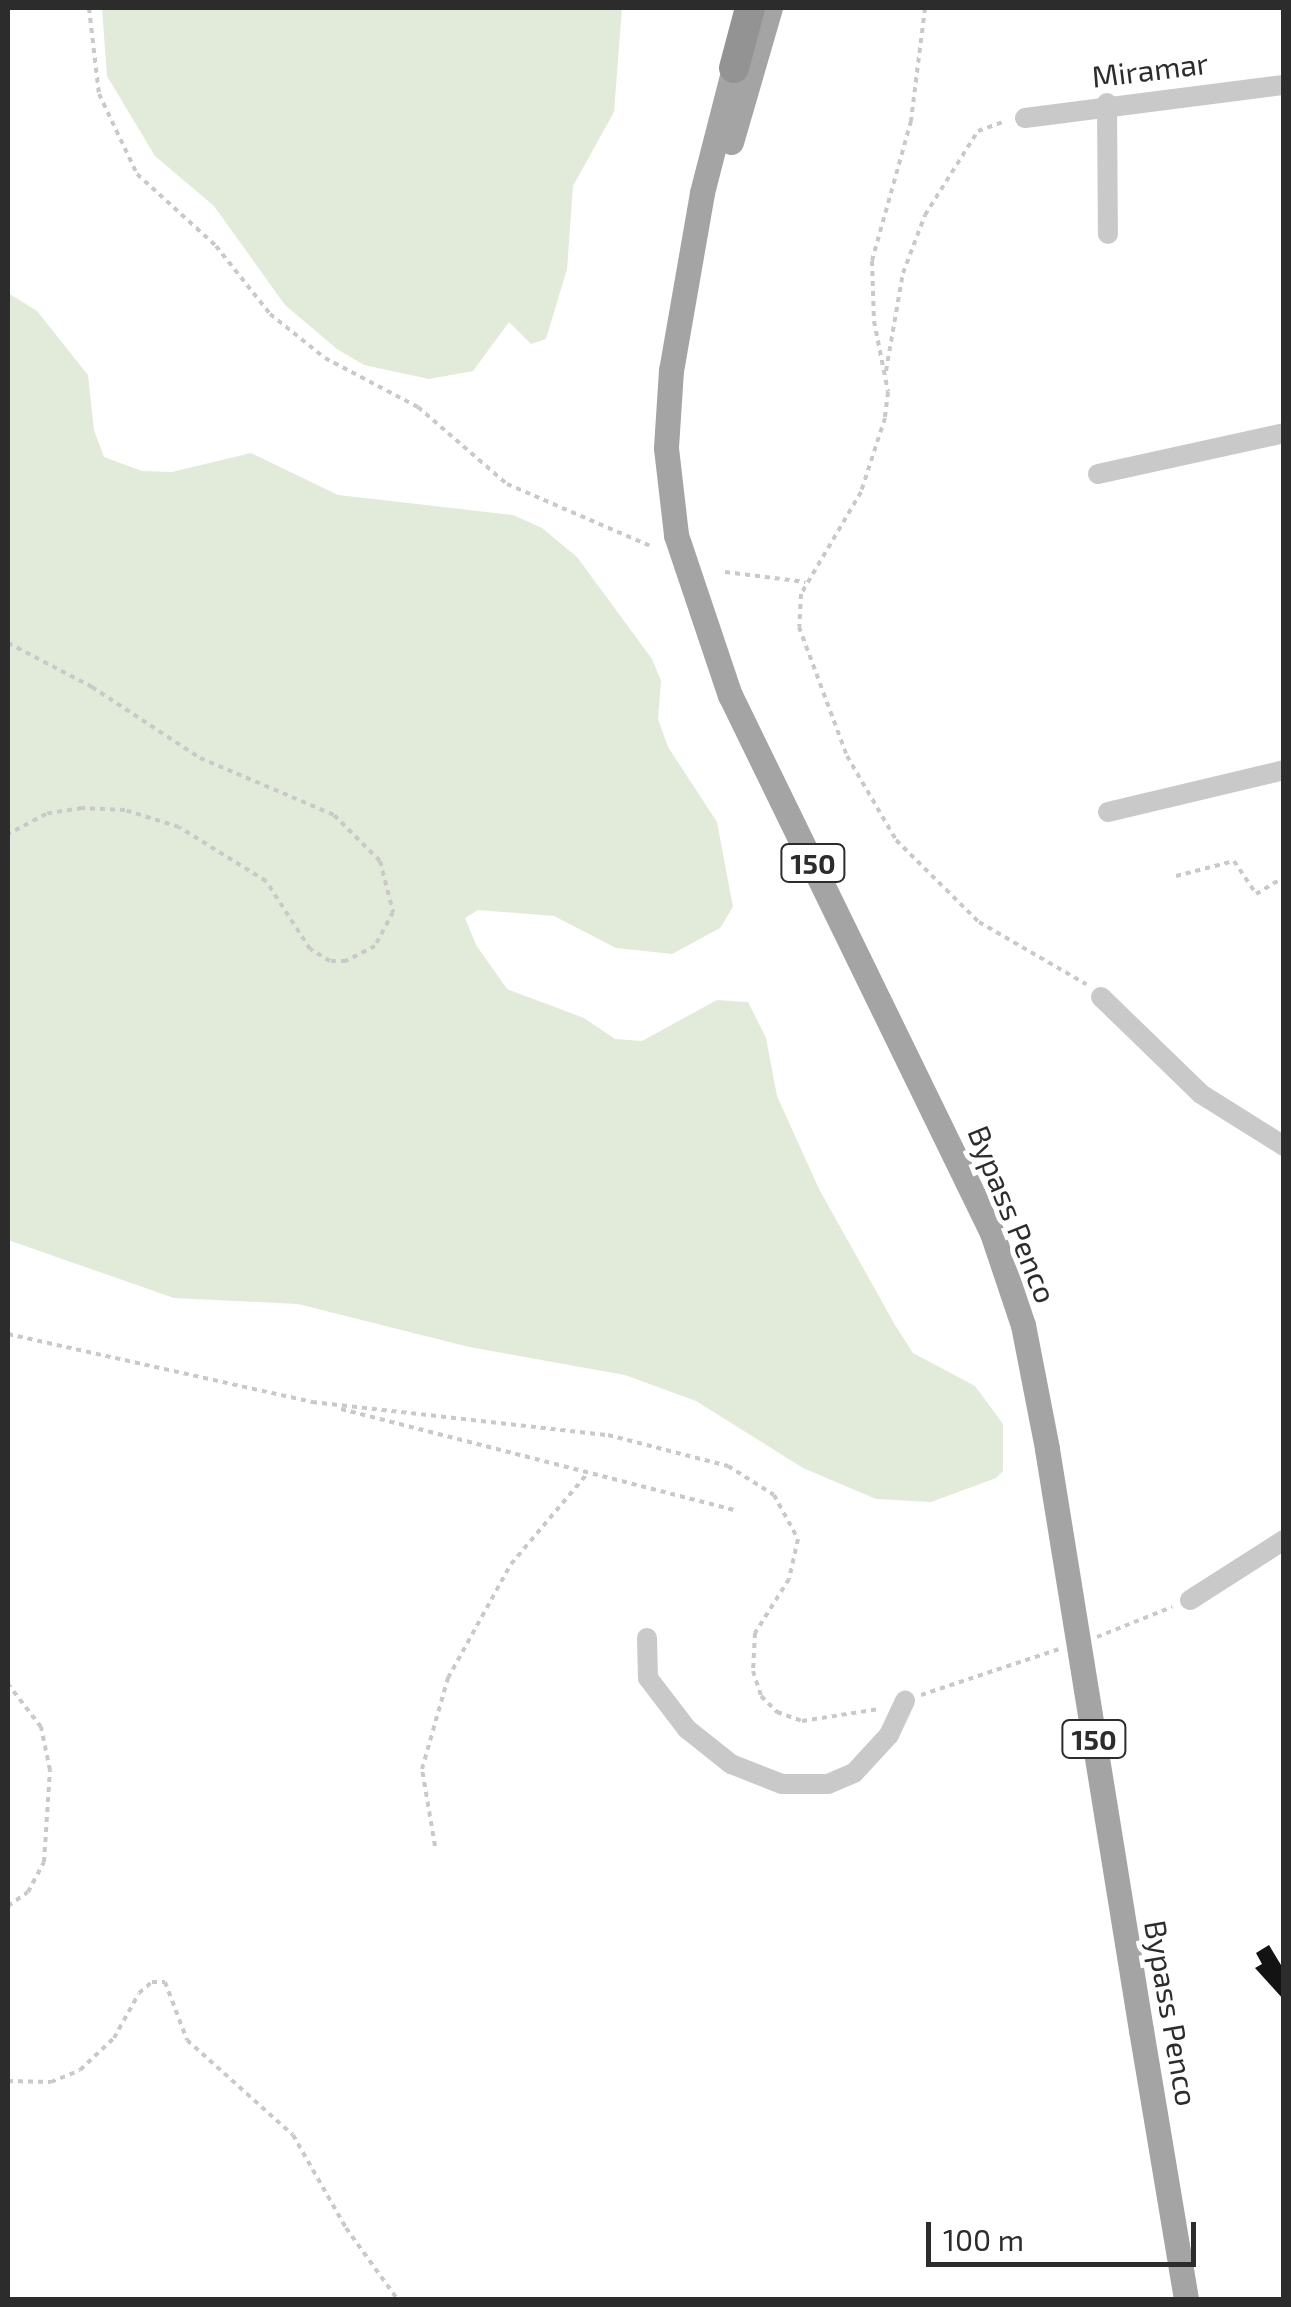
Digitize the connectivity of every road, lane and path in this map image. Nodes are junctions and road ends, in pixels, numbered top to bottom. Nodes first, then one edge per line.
1 (89, 8) edge
2 (739, 8) edge
3 (750, 8) edge
4 (770, 8) edge
5 (925, 8) edge
6 (734, 68) junction
7 (1284, 84) edge
8 (1107, 103) junction
9 (1025, 118) joint
10 (1108, 234) dead end
11 (690, 260) junction
12 (885, 376) junction
13 (1284, 433) edge
14 (1098, 474) dead end
15 (650, 546) dead end
16 (725, 572) dead end
17 (806, 582) junction
18 (8, 643) edge
19 (1284, 770) edge
20 (1108, 812) dead end
21 (8, 834) edge
22 (1176, 876) dead end
23 (1284, 877) edge
24 (1101, 996) joint
25 (1283, 1145) edge
26 (8, 1334) edge
27 (312, 1402) junction
28 (588, 1473) junction
29 (736, 1511) dead end
30 (1284, 1540) edge
31 (1190, 1600) joint
32 (647, 1638) dead end
33 (1088, 1640) dead end
34 (1074, 1644) dead end
35 (8, 1684) edge
36 (905, 1700) junction
37 (435, 1846) dead end
38 (8, 1906) edge
39 (8, 2081) edge
40 (398, 2300) edge
41 (1186, 2300) edge

1 - 15 path
2 - 6 highway
3 - 6 highway
4 - 11 main road, Bypass Penco / 150
5 - 12 path
6 - 11 main road, Bypass Penco / 150
7 - 8 street, Miramar
8 - 9 street, Miramar
8 - 10 street
9 - 12 path
11 - 41 main road, Bypass Penco / 150, bridge
12 - 17 path
13 - 14 street
16 - 17 path
17 - 24 path
18 - 21 path
19 - 20 street
22 - 23 path
24 - 25 street
26 - 27 path
27 - 28 path
27 - 36 path
28 - 29 path
28 - 37 path
30 - 31 street
31 - 33 path
32 - 36 street
34 - 36 path
35 - 38 path
39 - 40 path

